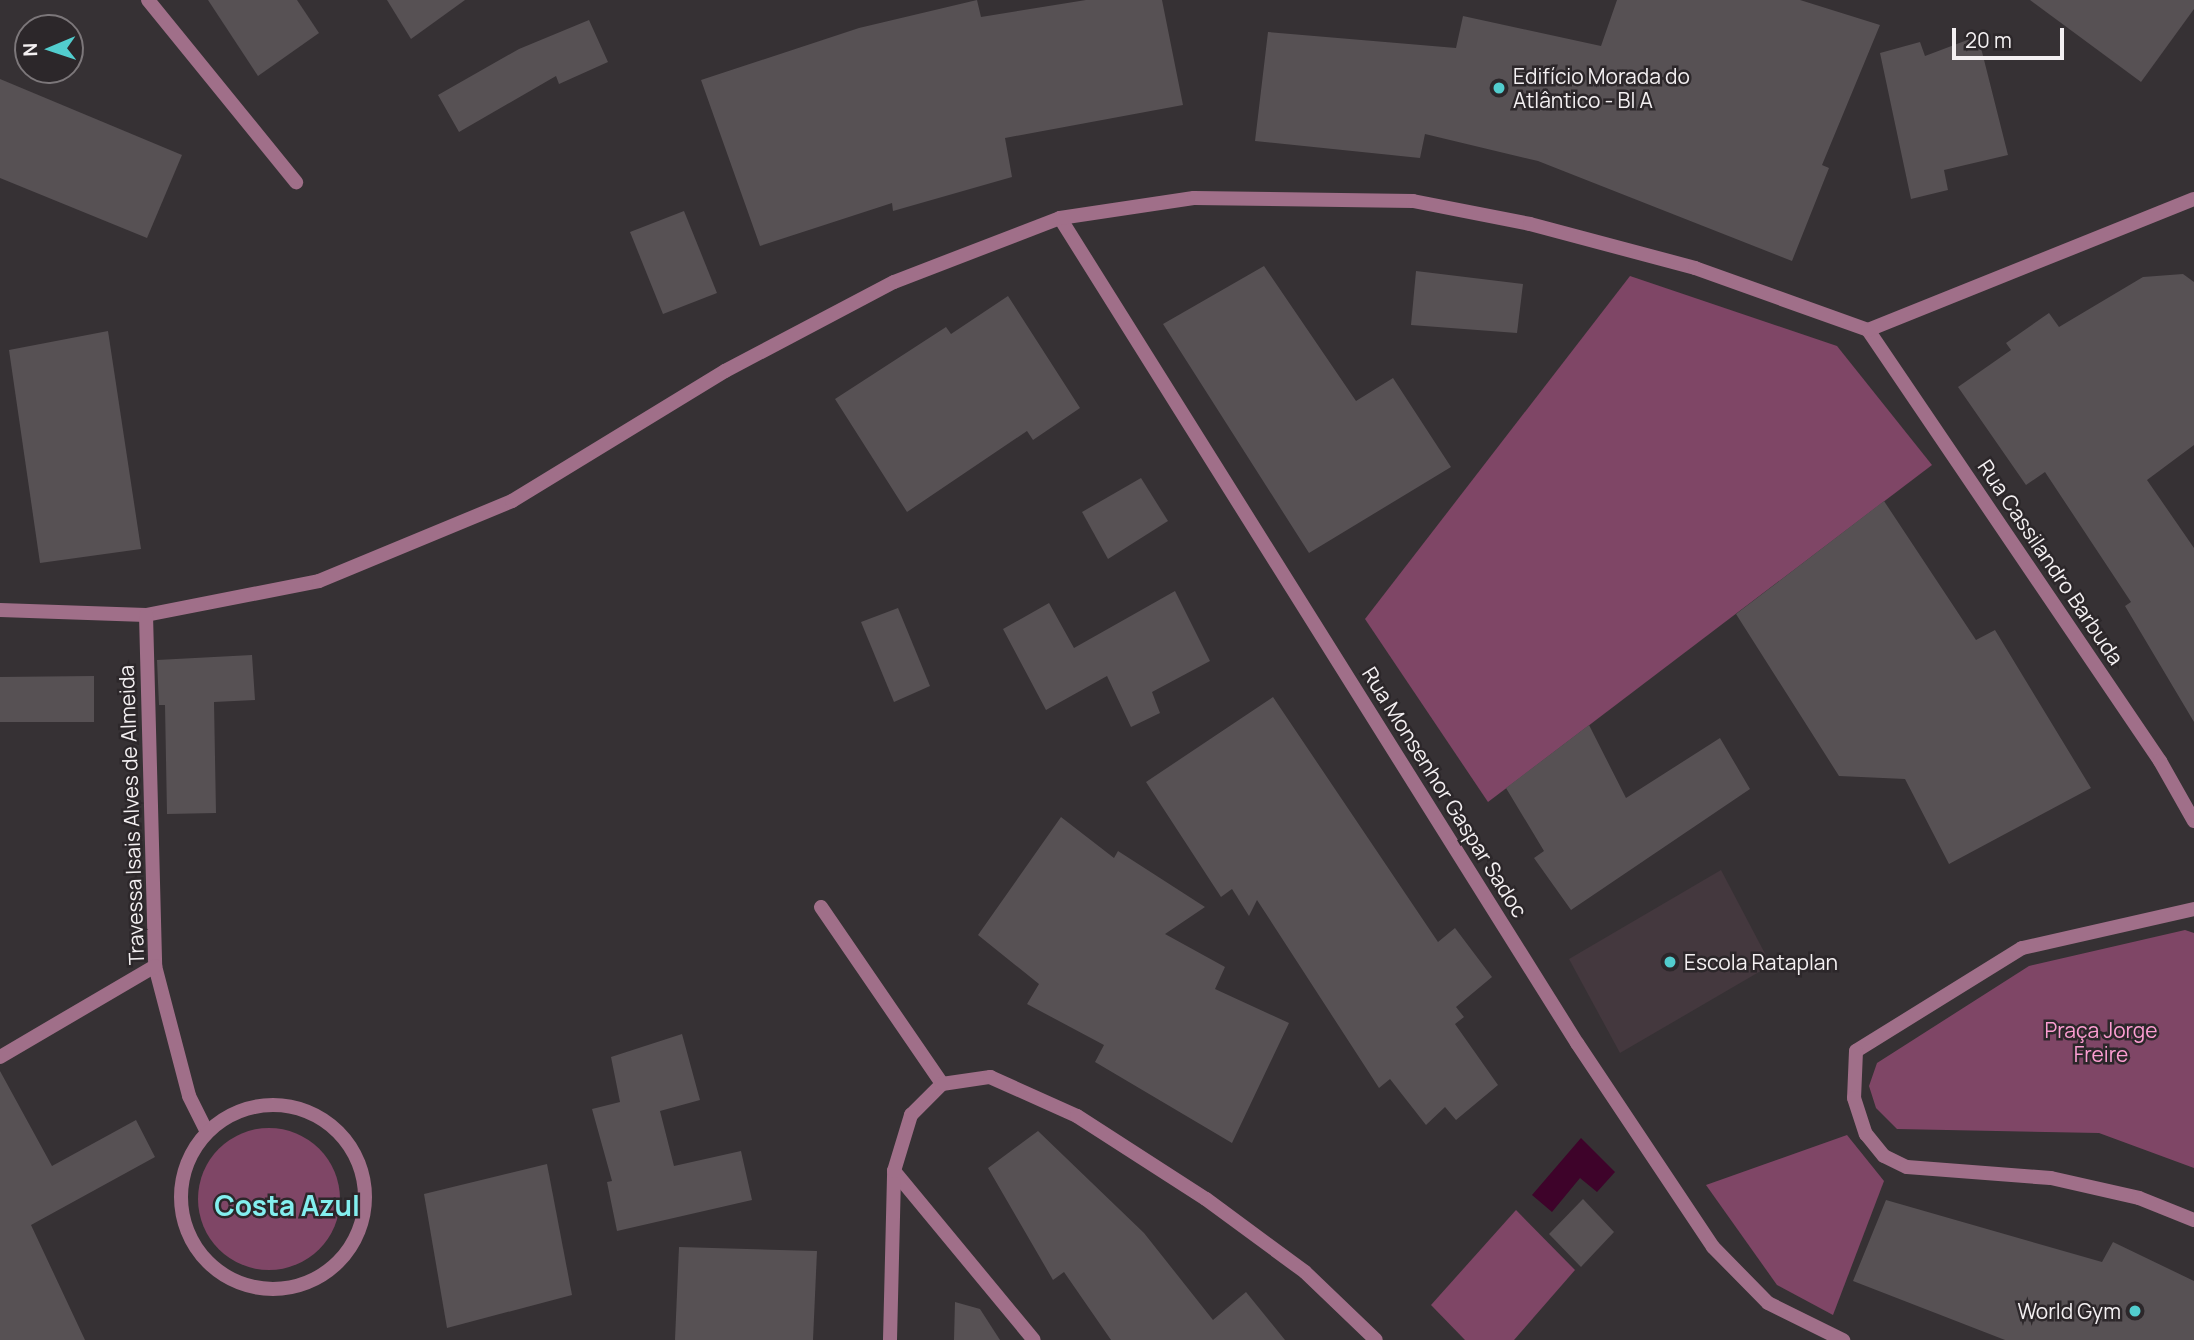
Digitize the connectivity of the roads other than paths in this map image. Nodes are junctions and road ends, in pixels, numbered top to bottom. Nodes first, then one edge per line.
1 (148, 0) edge
2 (296, 182) dead end
3 (2194, 199) edge
4 (1060, 218) junction
5 (1868, 330) junction
6 (0, 610) edge
7 (146, 615) junction
8 (2194, 821) edge
9 (821, 907) dead end
10 (2194, 909) edge
11 (155, 966) junction
12 (0, 1056) edge
13 (942, 1084) junction
14 (207, 1132) junction
15 (894, 1171) junction
16 (2194, 1220) edge
17 (890, 1340) edge
18 (1034, 1340) edge
19 (1376, 1340) edge
20 (1843, 1340) edge

1 - 2 street
3 - 5 street
4 - 5 street
4 - 7 street
4 - 20 street, Rua Monsenhor Gaspar Sadoc
5 - 8 street, Rua Cassilandro Barbuda
6 - 7 street
7 - 11 street, Travessa Isais Alves de Almeida
9 - 13 street
10 - 16 street
11 - 12 street
11 - 14 street, Travessa Isais Alves de Almeida
13 - 15 street
13 - 19 street
14 - 14 street
15 - 17 street
15 - 18 street

